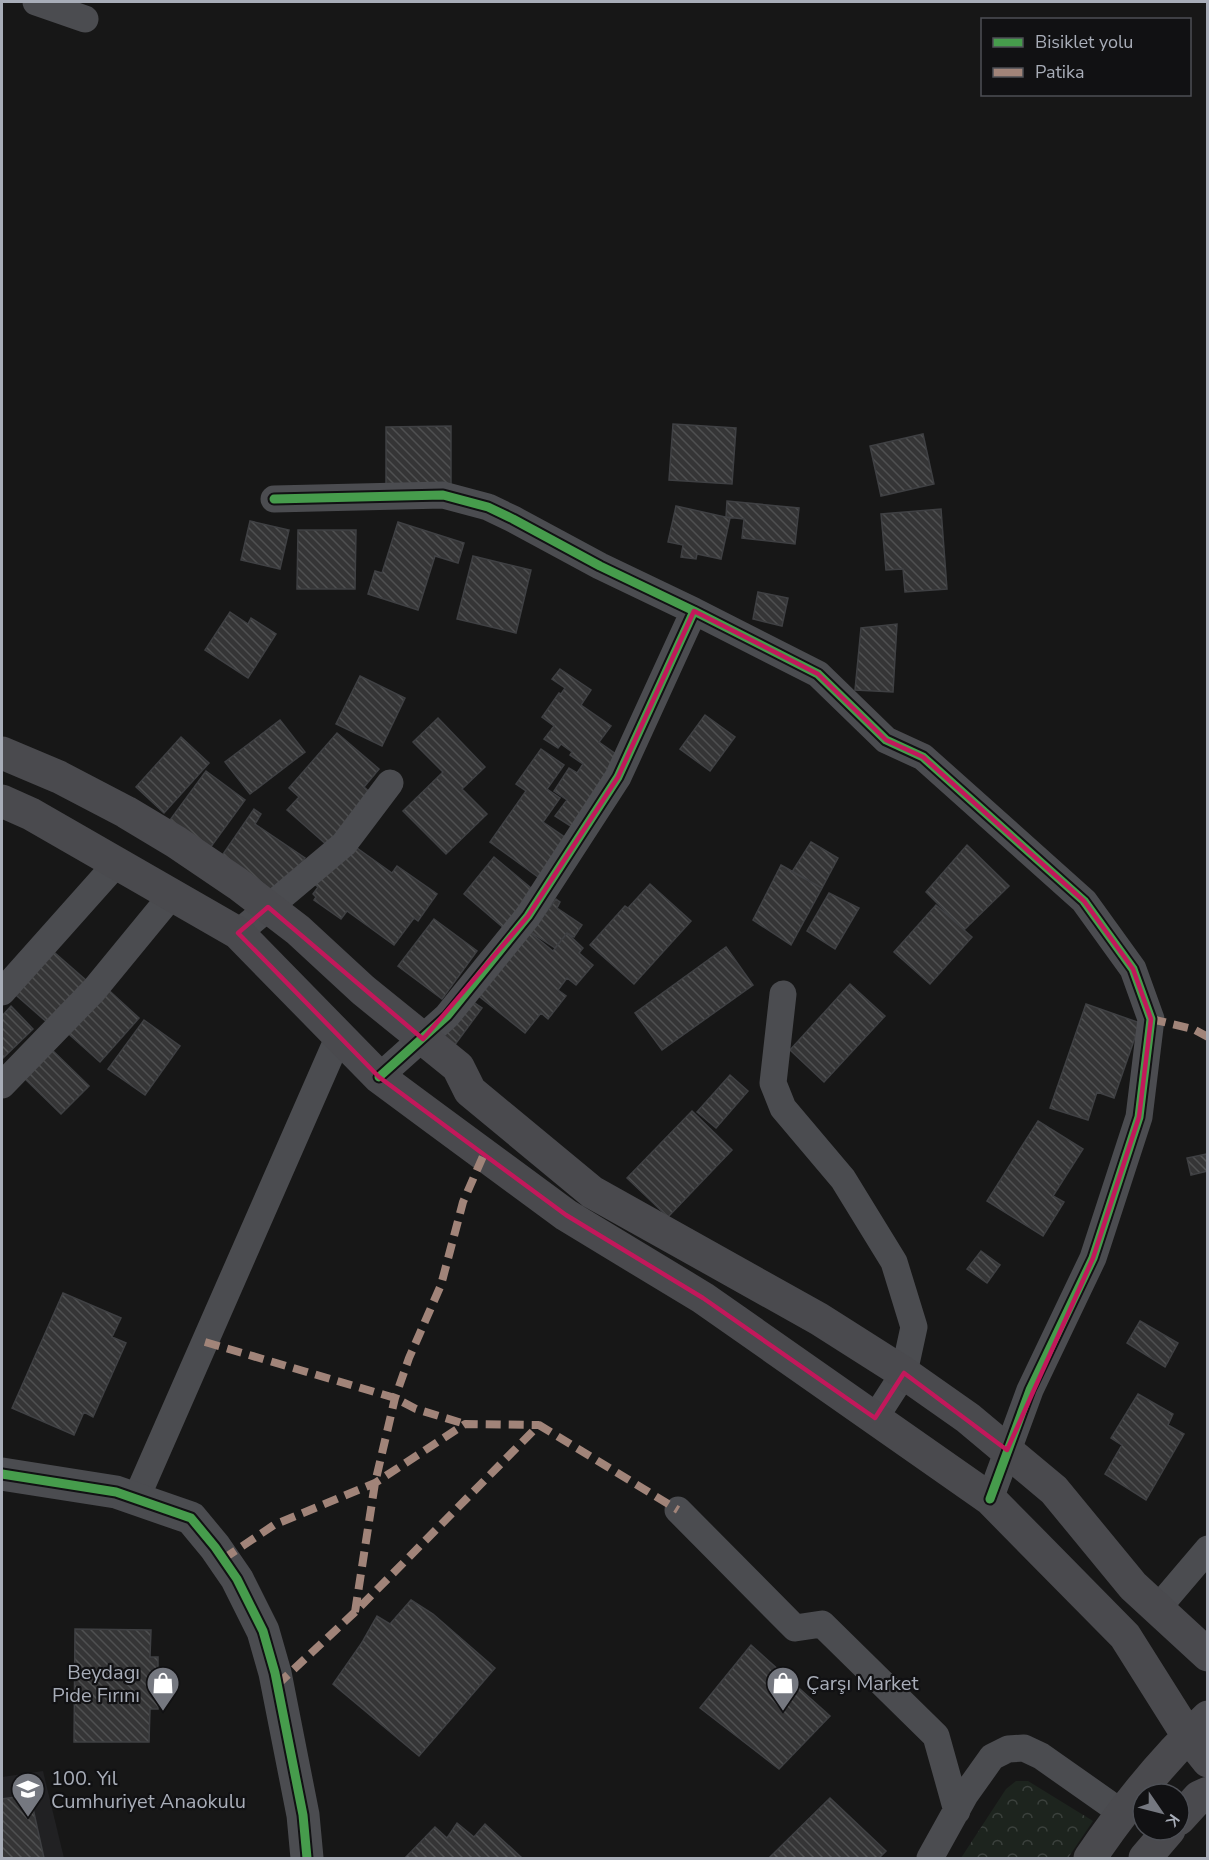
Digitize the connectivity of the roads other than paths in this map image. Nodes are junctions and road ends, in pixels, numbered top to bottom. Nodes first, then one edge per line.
1 (36, 2) edge
2 (85, 19) dead end
3 (274, 499) dead end
4 (694, 611) junction
5 (2, 753) edge
6 (390, 783) dead end
7 (2, 801) edge
8 (117, 863) junction
9 (172, 895) junction
10 (268, 908) junction
11 (238, 933) junction
12 (2, 992) edge
13 (783, 994) dead end
14 (339, 1036) junction
15 (423, 1039) junction
16 (379, 1077) junction
17 (2, 1085) edge
18 (904, 1373) junction
19 (874, 1418) junction
20 (1007, 1450) junction
21 (2, 1474) edge
22 (136, 1499) junction
23 (990, 1499) junction
24 (678, 1510) dead end
25 (1208, 1549) edge
26 (1157, 1609) junction
27 (1208, 1655) edge
28 (1198, 1727) edge
29 (1208, 1761) edge
30 (1208, 1793) edge
31 (1191, 1806) edge
32 (957, 1810) junction
33 (1122, 1813) junction
34 (1159, 1842) edge
35 (308, 1858) edge
36 (930, 1858) edge
37 (1090, 1858) edge
38 (1145, 1858) edge

1 - 2 street
3 - 4 street
4 - 15 street
4 - 20 street
5 - 10 main road
6 - 10 street
7 - 8 main road
8 - 9 main road
8 - 12 street
9 - 11 main road
9 - 17 street
10 - 11 street
10 - 15 main road
11 - 14 main road
13 - 18 street
14 - 16 main road
14 - 22 street
15 - 16 street
15 - 18 main road
16 - 19 main road
18 - 19 street
18 - 20 main road
19 - 23 main road
20 - 23 street
20 - 26 main road
21 - 22 street
22 - 35 street
23 - 28 main road
24 - 32 street
25 - 26 street
26 - 27 main road
28 - 29 main road
28 - 33 main road
30 - 31 main road
32 - 33 street
32 - 36 street
33 - 37 main road
34 - 38 main road

